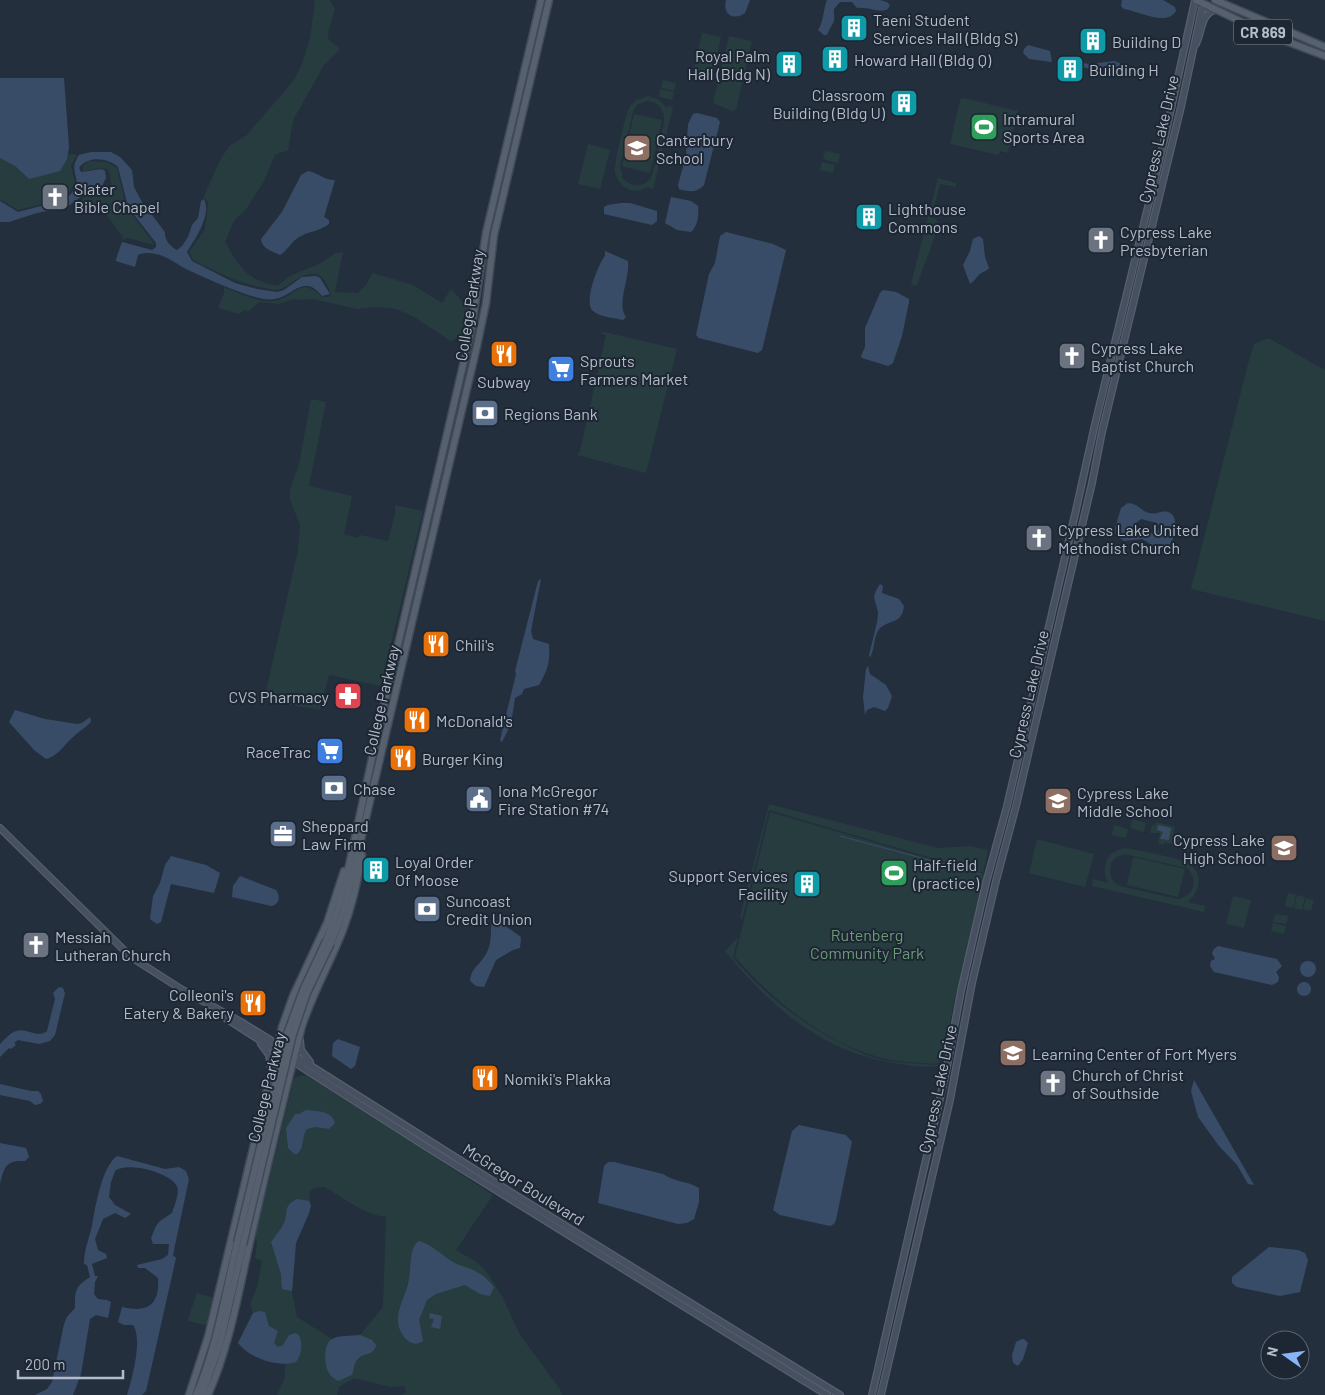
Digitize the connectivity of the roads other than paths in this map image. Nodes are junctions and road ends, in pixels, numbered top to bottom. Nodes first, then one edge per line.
1 (549, 0) edge
2 (1195, 0) edge
3 (1215, 0) edge
4 (540, 1) edge
5 (1203, 2) edge
6 (1216, 10) junction
7 (541, 34) junction
8 (1325, 47) edge
9 (1192, 52) junction
10 (1325, 56) edge
11 (431, 502) junction
12 (441, 504) junction
13 (365, 825) junction
14 (357, 826) junction
15 (0, 828) edge
16 (328, 942) junction
17 (194, 997) junction
18 (283, 1025) junction
19 (300, 1032) junction
20 (264, 1036) junction
21 (254, 1037) junction
22 (286, 1053) junction
23 (317, 1069) junction
24 (309, 1072) junction
25 (270, 1078) junction
26 (288, 1082) junction
27 (252, 1152) junction
28 (270, 1157) junction
29 (255, 1162) junction
30 (263, 1164) junction
31 (249, 1168) junction
32 (266, 1172) junction
33 (914, 1211) junction
34 (922, 1213) junction
35 (240, 1244) junction
36 (188, 1395) edge
37 (196, 1395) edge
38 (202, 1395) edge
39 (208, 1395) edge
40 (828, 1395) edge
41 (840, 1395) edge
42 (872, 1395) edge
43 (880, 1395) edge

1 - 7 main road, College Parkway
2 - 5 main road, CR 869
2 - 33 main road, Cypress Lake Drive
3 - 8 main road, CR 869
4 - 7 main road
4 - 11 main road, College Parkway
5 - 6 main road, CR 869
5 - 9 main road, Cypress Lake Drive
6 - 9 main road
6 - 10 main road, CR 869
7 - 12 main road, College Parkway
9 - 34 main road, Cypress Lake Drive
11 - 12 main road
11 - 14 main road, College Parkway
12 - 13 main road, College Parkway
13 - 16 main road, College Parkway
13 - 19 main road
14 - 16 main road, College Parkway
14 - 18 main road
15 - 17 main road, McGregor Boulevard
16 - 35 main road, College Parkway, bridge
17 - 20 main road, McGregor Boulevard
17 - 21 main road, McGregor Boulevard
18 - 19 main road
18 - 20 main road
18 - 22 main road
19 - 22 main road
19 - 23 main road
20 - 22 main road, McGregor Boulevard
21 - 22 main road, McGregor Boulevard
21 - 25 main road
22 - 23 main road, McGregor Boulevard
22 - 24 main road, McGregor Boulevard
22 - 25 main road
22 - 26 main road
23 - 41 main road, McGregor Boulevard
24 - 26 main road
24 - 40 main road, McGregor Boulevard
25 - 26 main road
25 - 27 main road
26 - 28 main road
27 - 29 main road
27 - 31 main road
28 - 30 main road
28 - 32 main road
29 - 30 main road
29 - 31 main road
30 - 32 main road
31 - 36 main road
32 - 39 main road
33 - 34 main road
33 - 42 main road, Cypress Lake Drive
34 - 43 main road, Cypress Lake Drive
35 - 37 main road, College Parkway
35 - 38 main road, College Parkway

